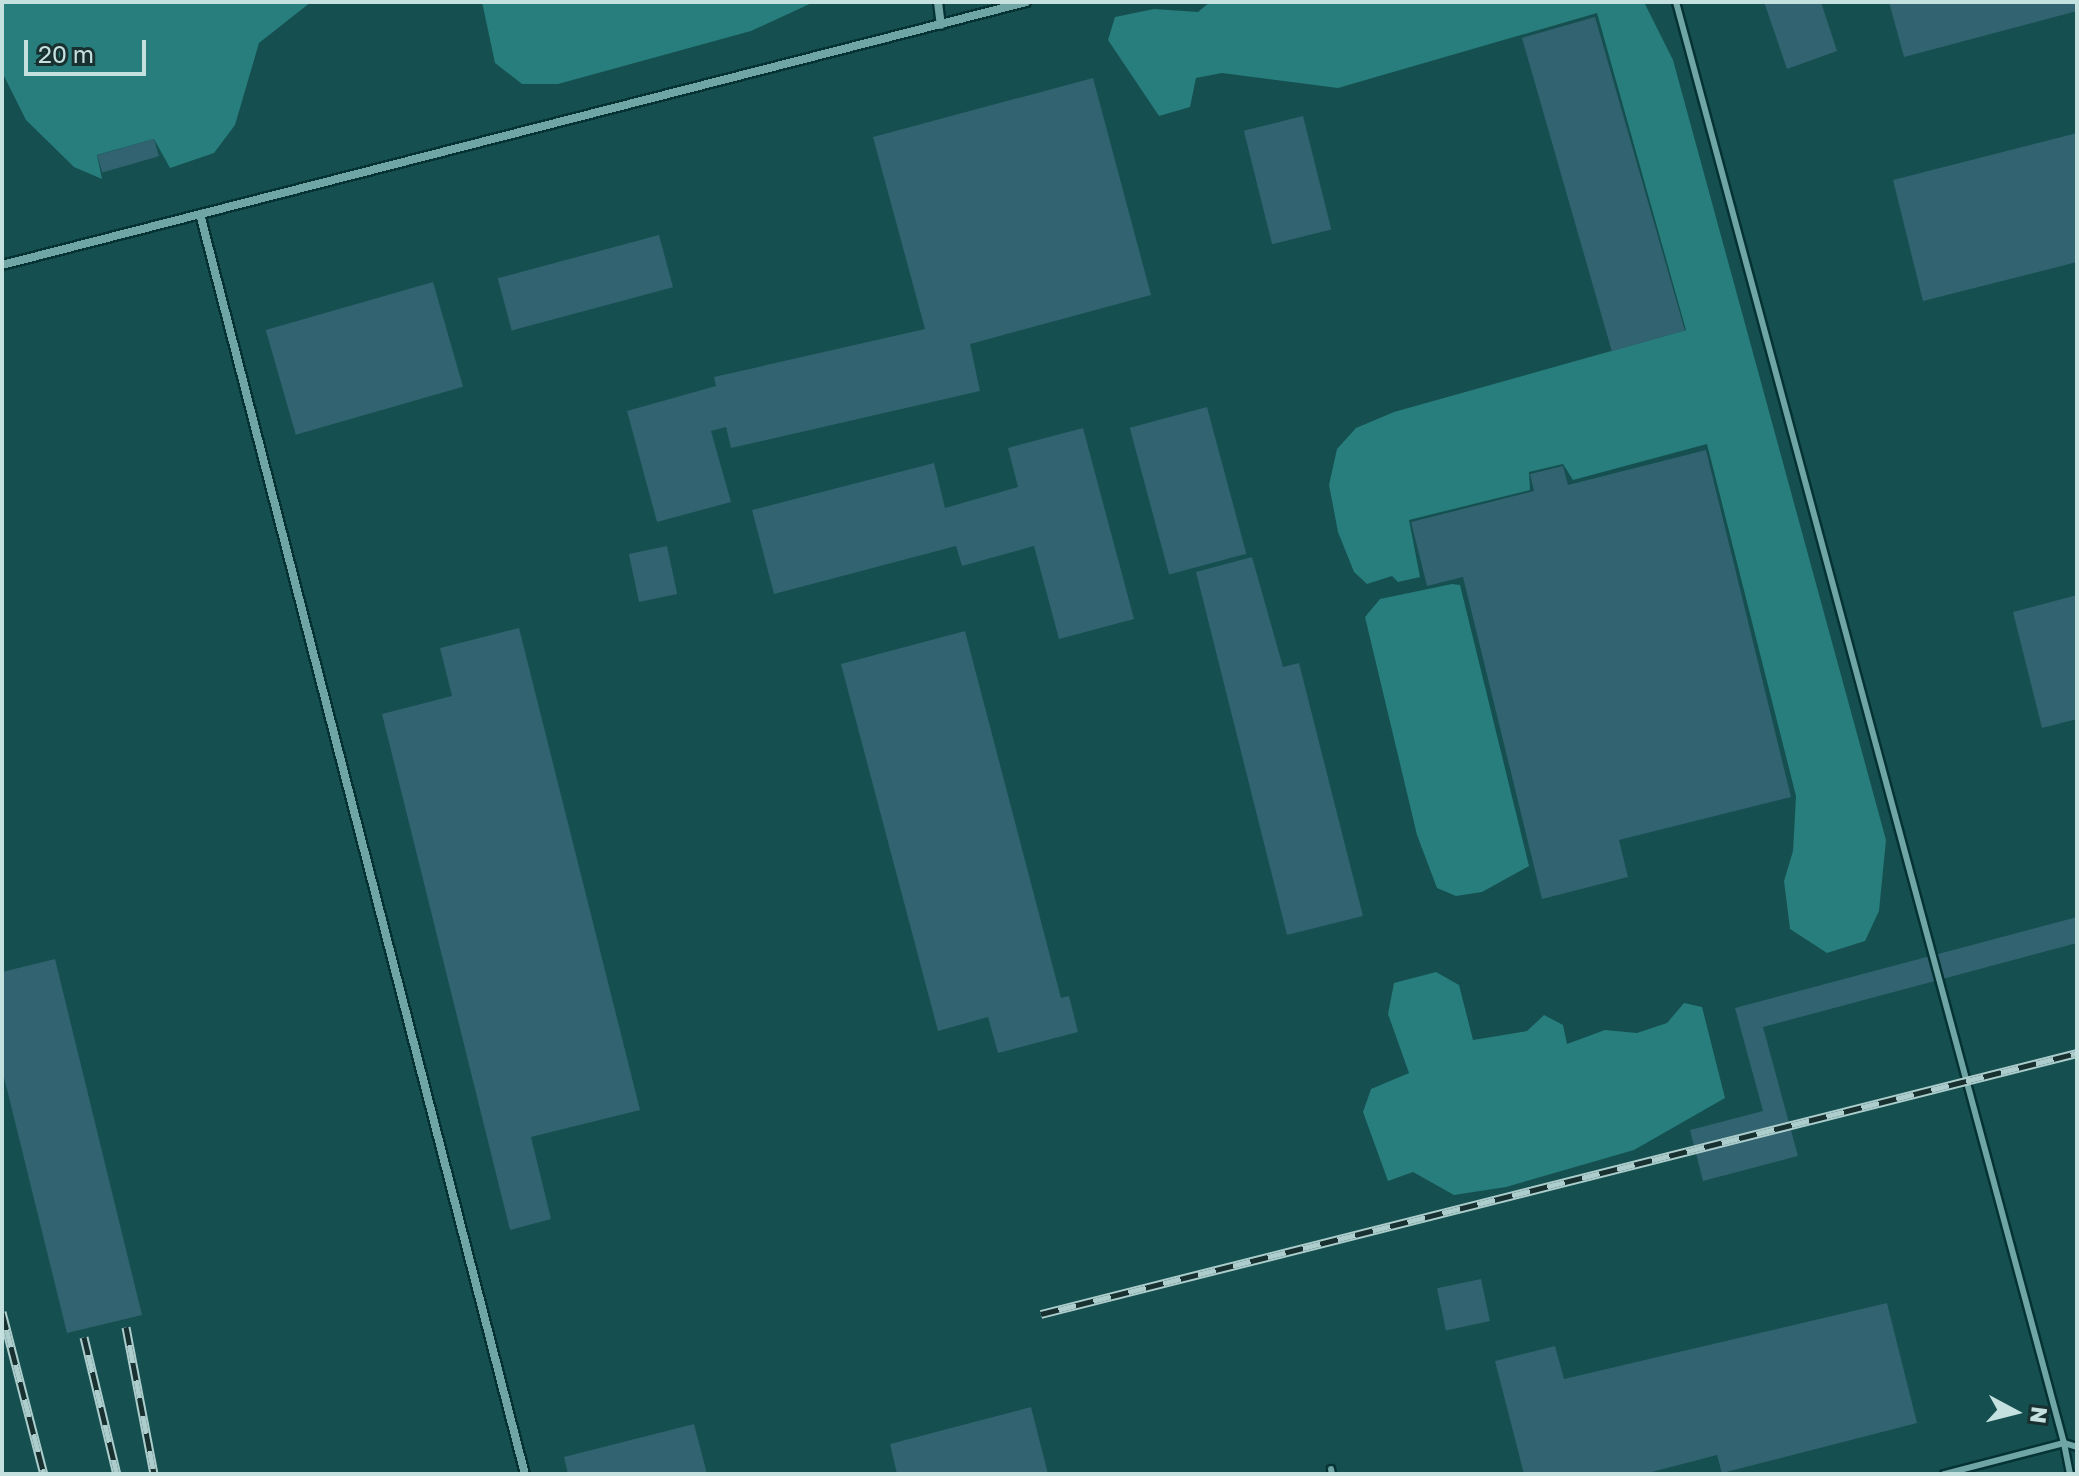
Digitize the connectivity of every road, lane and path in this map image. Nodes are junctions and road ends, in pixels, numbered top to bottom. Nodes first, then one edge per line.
1 (938, 2) edge
2 (1026, 2) edge
3 (1676, 2) edge
4 (941, 25) junction
5 (200, 214) junction
6 (2, 265) edge
7 (2064, 1443) junction
8 (2077, 1447) edge
9 (525, 1474) edge
10 (1944, 1474) edge
11 (2070, 1474) edge

1 - 4 street
2 - 4 street
3 - 7 lane
4 - 5 street
5 - 6 street
5 - 9 street
7 - 8 lane
7 - 10 lane
7 - 11 lane

